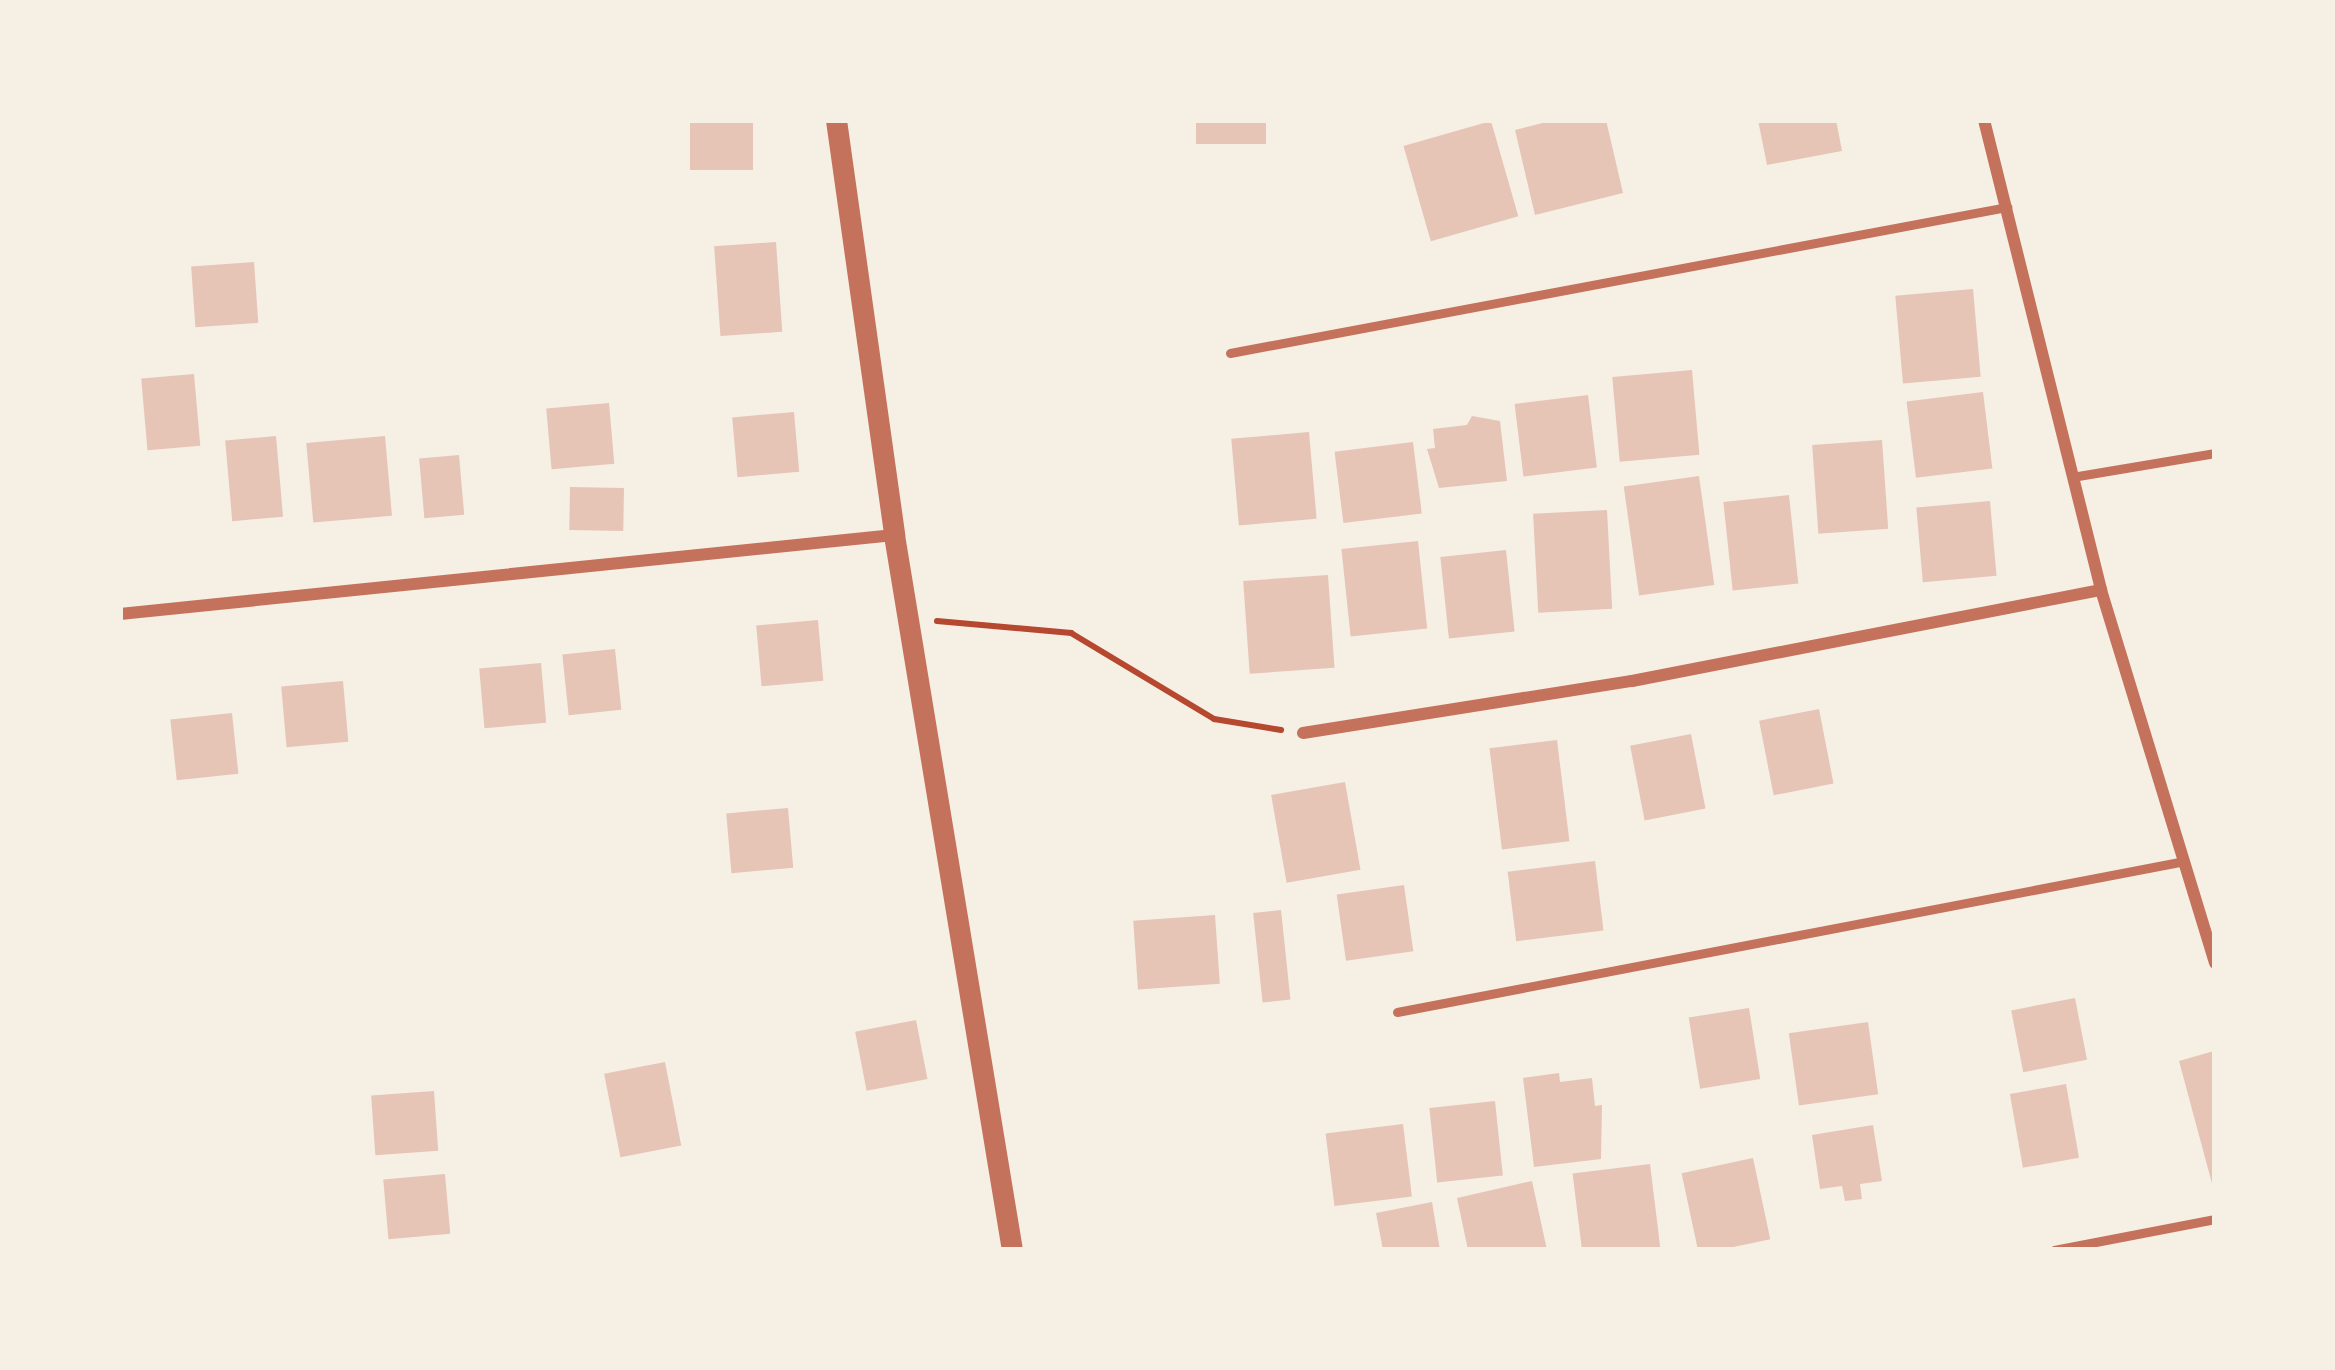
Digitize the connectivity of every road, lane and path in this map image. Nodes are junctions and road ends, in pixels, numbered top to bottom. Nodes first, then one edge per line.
1 (836, 120) edge
2 (1984, 120) edge
3 (2007, 206) junction
4 (1230, 352) dead end
5 (2215, 453) edge
6 (2078, 476) junction
7 (893, 535) junction
8 (2101, 590) junction
9 (120, 614) edge
10 (907, 618) junction
11 (1303, 733) joint
12 (2185, 861) junction
13 (2215, 963) edge
14 (1396, 1012) dead end
15 (2215, 1220) edge
16 (1012, 1250) edge
17 (2054, 1250) edge

1 - 7 street
2 - 3 street
3 - 4 lane
3 - 6 street
5 - 6 lane
6 - 8 street
7 - 9 street
7 - 10 street
8 - 11 street
8 - 12 street
10 - 11 path
10 - 16 street
12 - 13 street
12 - 14 lane
15 - 17 lane

